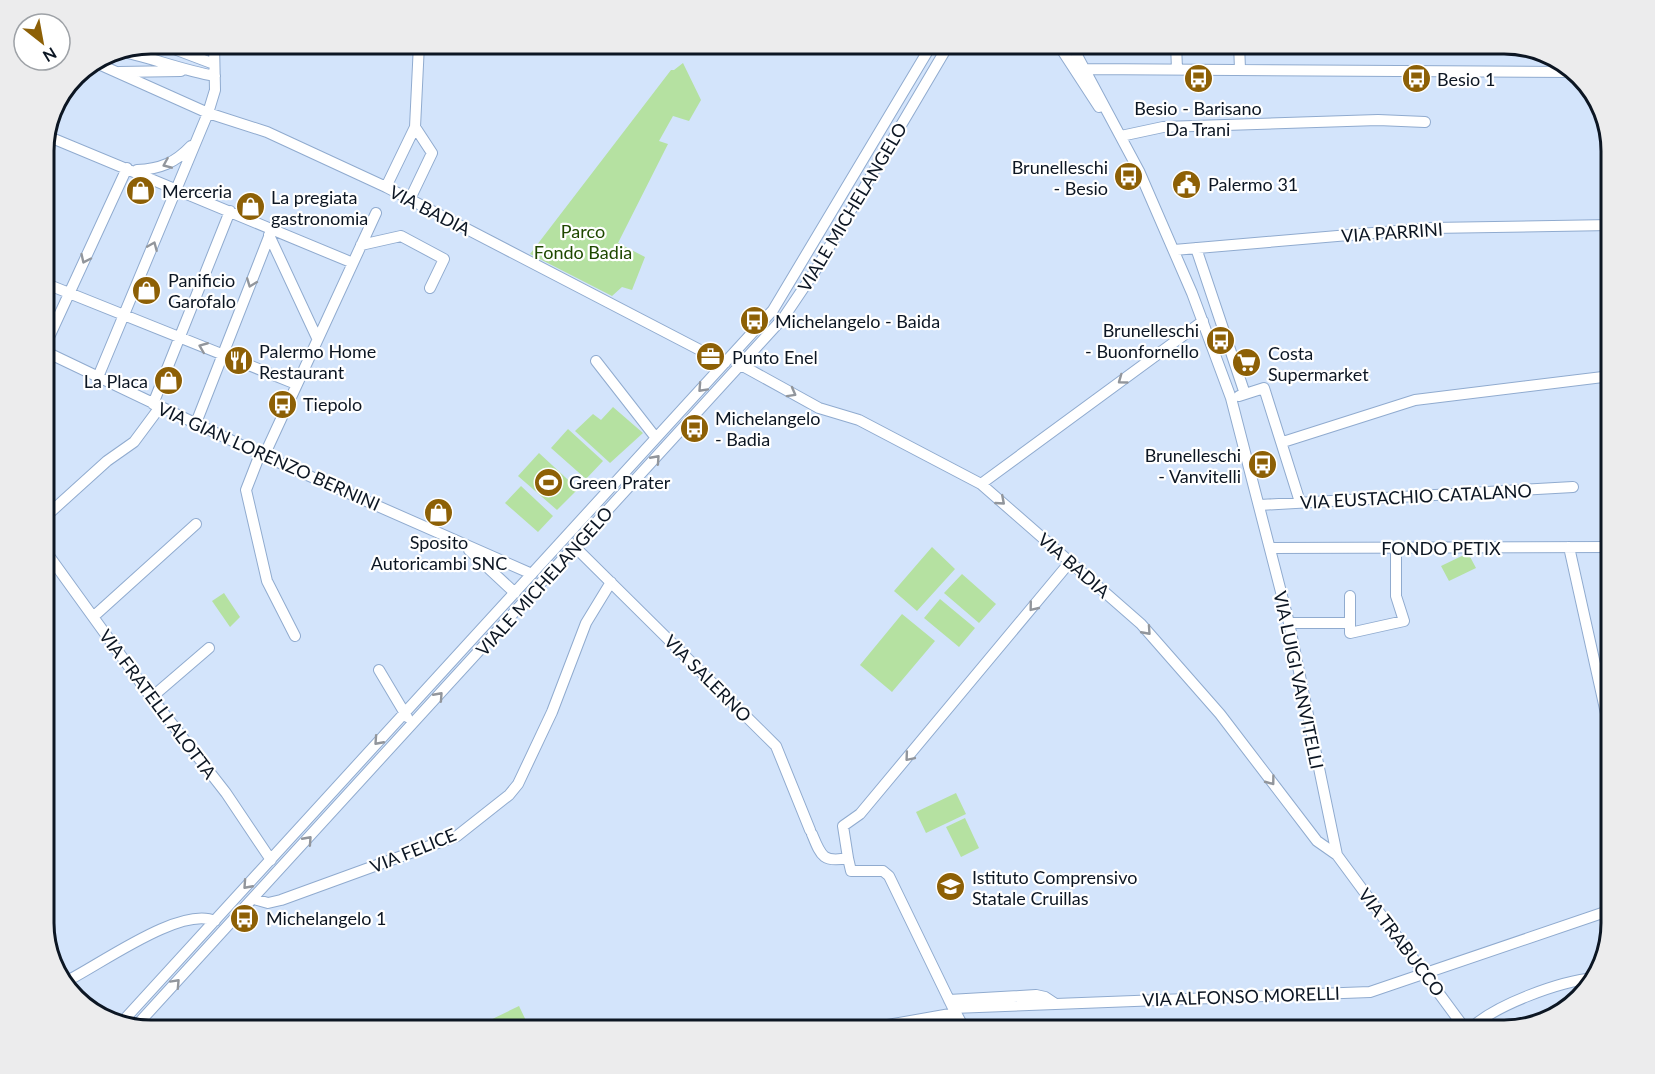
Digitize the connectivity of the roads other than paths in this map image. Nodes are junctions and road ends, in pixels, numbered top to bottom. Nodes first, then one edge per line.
1 (182, 54) edge
2 (214, 54) edge
3 (419, 54) edge
4 (926, 54) edge
5 (943, 54) edge
6 (1065, 54) edge
7 (1077, 54) edge
8 (1176, 54) edge
9 (1239, 54) edge
10 (140, 55) edge
11 (104, 66) edge
12 (1086, 69) junction
13 (1177, 69) junction
14 (1240, 69) junction
15 (215, 70) junction
16 (187, 71) junction
17 (116, 72) junction
18 (1560, 72) edge
19 (902, 94) junction
20 (915, 102) junction
21 (208, 113) junction
22 (1425, 122) dead end
23 (415, 127) junction
24 (1121, 136) junction
25 (55, 139) edge
26 (196, 142) junction
27 (129, 169) junction
28 (386, 187) junction
29 (177, 189) junction
30 (410, 199) junction
31 (230, 211) junction
32 (376, 213) dead end
33 (1601, 225) edge
34 (271, 232) junction
35 (361, 245) junction
36 (1196, 248) junction
37 (1174, 250) junction
38 (352, 263) junction
39 (54, 287) edge
40 (430, 288) dead end
41 (69, 294) junction
42 (124, 315) junction
43 (1203, 321) junction
44 (54, 328) edge
45 (180, 338) junction
46 (318, 338) junction
47 (54, 355) edge
48 (223, 355) junction
49 (596, 361) dead end
50 (725, 363) junction
51 (741, 365) junction
52 (98, 377) junction
53 (1601, 377) edge
54 (296, 384) junction
55 (1245, 394) junction
56 (1230, 398) junction
57 (157, 406) junction
58 (196, 423) junction
59 (656, 438) junction
60 (1283, 442) junction
61 (262, 455) junction
62 (981, 484) junction
63 (1573, 487) dead end
64 (608, 491) junction
65 (619, 500) junction
66 (1300, 502) junction
67 (1260, 505) junction
68 (54, 509) edge
69 (196, 524) dead end
70 (462, 543) junction
71 (575, 547) junction
72 (1569, 547) junction
73 (1601, 547) edge
74 (1270, 548) junction
75 (1396, 548) junction
76 (1070, 561) junction
77 (54, 563) edge
78 (532, 574) junction
79 (611, 582) junction
80 (515, 592) junction
81 (1350, 596) dead end
82 (93, 617) junction
83 (1289, 623) junction
84 (1350, 623) junction
85 (295, 636) dead end
86 (209, 648) dead end
87 (380, 670) dead end
88 (1601, 691) edge
89 (152, 697) junction
90 (403, 714) junction
91 (414, 724) junction
92 (1337, 855) junction
93 (848, 858) junction
94 (271, 860) junction
95 (254, 899) junction
96 (1601, 913) edge
97 (215, 921) junction
98 (1425, 972) junction
99 (72, 979) edge
100 (1583, 979) edge
101 (953, 1007) junction
102 (127, 1017) edge
103 (142, 1019) edge
104 (900, 1020) edge
105 (960, 1020) edge
106 (1461, 1020) edge
107 (1493, 1020) edge

1 - 15 street
2 - 15 street
3 - 23 street
4 - 19 street, VIALE MICHELANGELO
5 - 20 street, VIALE MICHELANGELO
6 - 24 street
7 - 12 street
8 - 13 street
9 - 14 street
10 - 16 street
11 - 17 street, VIA BADIA
12 - 13 street
12 - 24 street
13 - 14 street
14 - 18 street
15 - 16 street
15 - 21 street
16 - 17 street
17 - 21 street, VIA BADIA
19 - 20 street
19 - 50 street, VIALE MICHELANGELO
20 - 51 street, VIALE MICHELANGELO
21 - 26 street
21 - 28 street, VIA BADIA
22 - 24 street
23 - 28 street
23 - 30 street
24 - 37 street, VIA LUIGI VANVITELLI
25 - 27 street
26 -> 27 street
26 - 29 street
27 - 29 street
27 -> 41 street
28 - 30 street, VIA BADIA
29 - 31 street
42 -> 29 street
30 - 50 street, VIA BADIA
31 - 34 street
31 - 45 street
32 - 35 street
33 - 36 street, VIA PARRINI
34 - 38 street
34 - 46 street
34 -> 48 street
35 - 38 street
35 - 40 street
36 - 37 street, VIA PARRINI
36 - 55 street
37 - 43 street, VIA LUIGI VANVITELLI
38 - 46 street
39 - 41 street
41 - 42 street
41 - 44 street
42 - 45 street
42 - 52 street
43 - 56 street, VIA LUIGI VANVITELLI
43 -> 62 street
48 -> 45 street
45 - 57 street
46 - 54 street
47 - 52 street, VIA GIAN LORENZO BERNINI
48 - 54 street
48 - 58 street
49 - 59 street
50 -> 59 street, VIALE MICHELANGELO
51 -> 62 street, VIA BADIA
65 -> 51 street, VIALE MICHELANGELO
52 - 57 street, VIA GIAN LORENZO BERNINI
53 - 60 street
54 - 61 street
55 - 56 street
55 - 60 street
56 - 67 street, VIA LUIGI VANVITELLI
57 - 58 street, VIA GIAN LORENZO BERNINI
57 - 68 street
58 - 61 street, VIA GIAN LORENZO BERNINI
59 - 64 street, VIALE MICHELANGELO
60 - 66 street
61 - 70 street, VIA GIAN LORENZO BERNINI
61 - 85 street
62 -> 76 street, VIA BADIA
63 - 66 street, VIA EUSTACHIO CATALANO
64 - 65 street
64 - 78 street, VIALE MICHELANGELO
65 - 71 street, VIALE MICHELANGELO
66 - 67 street, VIA EUSTACHIO CATALANO
67 - 74 street, VIA LUIGI VANVITELLI
69 - 82 street
70 - 78 street, VIA GIAN LORENZO BERNINI
70 - 80 street, VIA GIAN LORENZO BERNINI
71 - 79 street, VIA SALERNO
91 -> 71 street, VIALE MICHELANGELO
72 - 73 street, FONDO PETIX
72 - 75 street, FONDO PETIX
72 - 88 street
74 - 75 street, FONDO PETIX
74 - 83 street, VIA LUIGI VANVITELLI
75 - 84 street
76 -> 92 street, VIA BADIA
76 -> 93 street
77 - 82 street, VIA FRATELLI ALOTTA
78 - 80 street, VIALE MICHELANGELO
79 - 93 street, VIA SALERNO
79 - 95 street, VIA FELICE
80 - 90 street, VIALE MICHELANGELO
81 - 84 street
82 - 89 street, VIA FRATELLI ALOTTA
83 - 84 street
83 - 92 street, VIA LUIGI VANVITELLI
86 - 89 street
87 - 90 street
89 - 94 street, VIA FRATELLI ALOTTA
90 - 91 street
90 -> 94 street, VIALE MICHELANGELO
95 -> 91 street, VIALE MICHELANGELO
92 - 98 street, VIA TRABUCCO
93 - 101 street, VIA SALERNO
94 -> 97 street, VIALE MICHELANGELO
103 -> 95 street, VIALE MICHELANGELO
96 - 98 street, VIA ALFONSO MORELLI
97 - 99 street
97 - 102 street, VIALE MICHELANGELO
98 - 101 street, VIA ALFONSO MORELLI
98 - 106 street, VIA TRABUCCO
100 - 107 street
101 - 104 street, VIA ALFONSO MORELLI
101 - 105 street, VIA SALERNO

